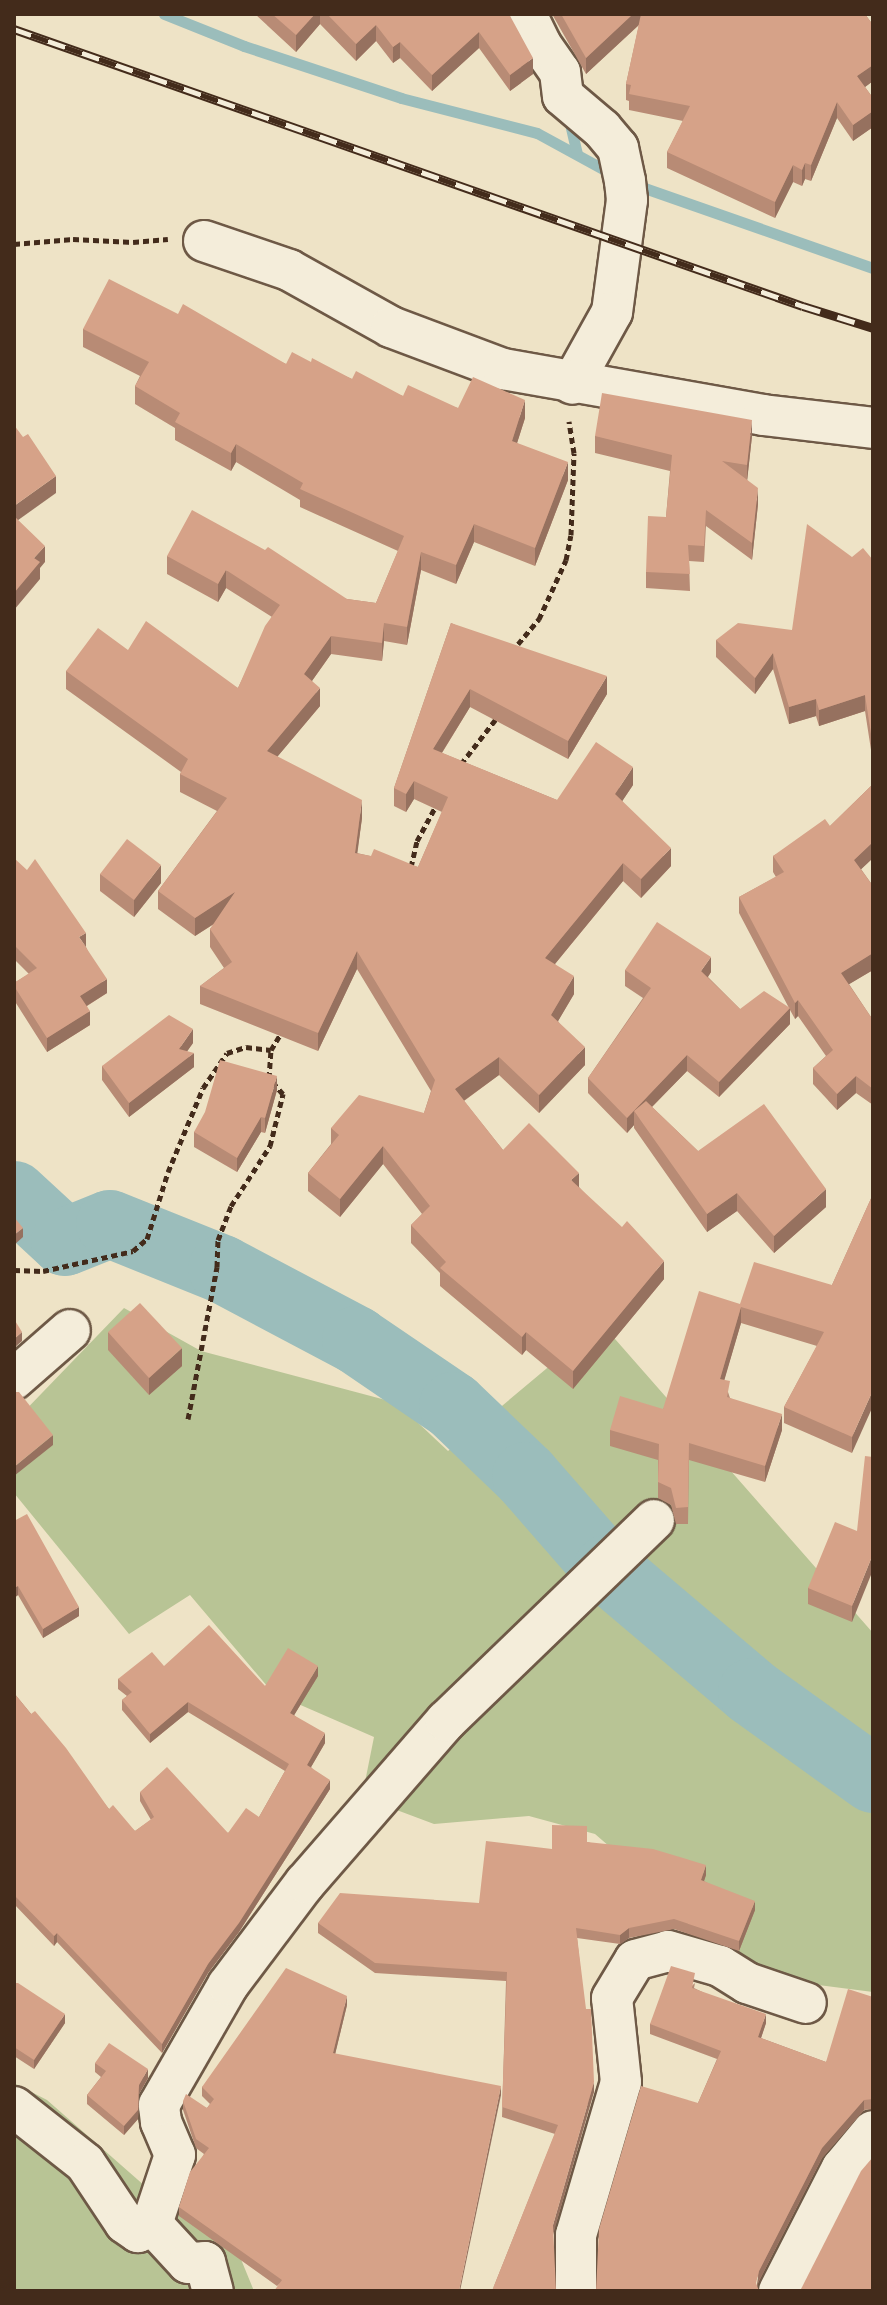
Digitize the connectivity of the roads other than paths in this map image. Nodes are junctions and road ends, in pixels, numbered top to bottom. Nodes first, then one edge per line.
1 (526, 14) edge
2 (204, 241) road end
3 (572, 384) junction
4 (873, 428) edge
5 (70, 1330) dead end
6 (14, 1379) edge
7 (654, 1520) dead end
8 (806, 2003) dead end
9 (14, 2107) edge
10 (873, 2131) edge
11 (152, 2224) junction
12 (213, 2291) edge
13 (576, 2291) edge
14 (779, 2291) edge

1 - 3 street
2 - 3 street
3 - 4 street
5 - 6 street
7 - 11 street
8 - 13 street
9 - 11 street
10 - 14 street
11 - 12 street

